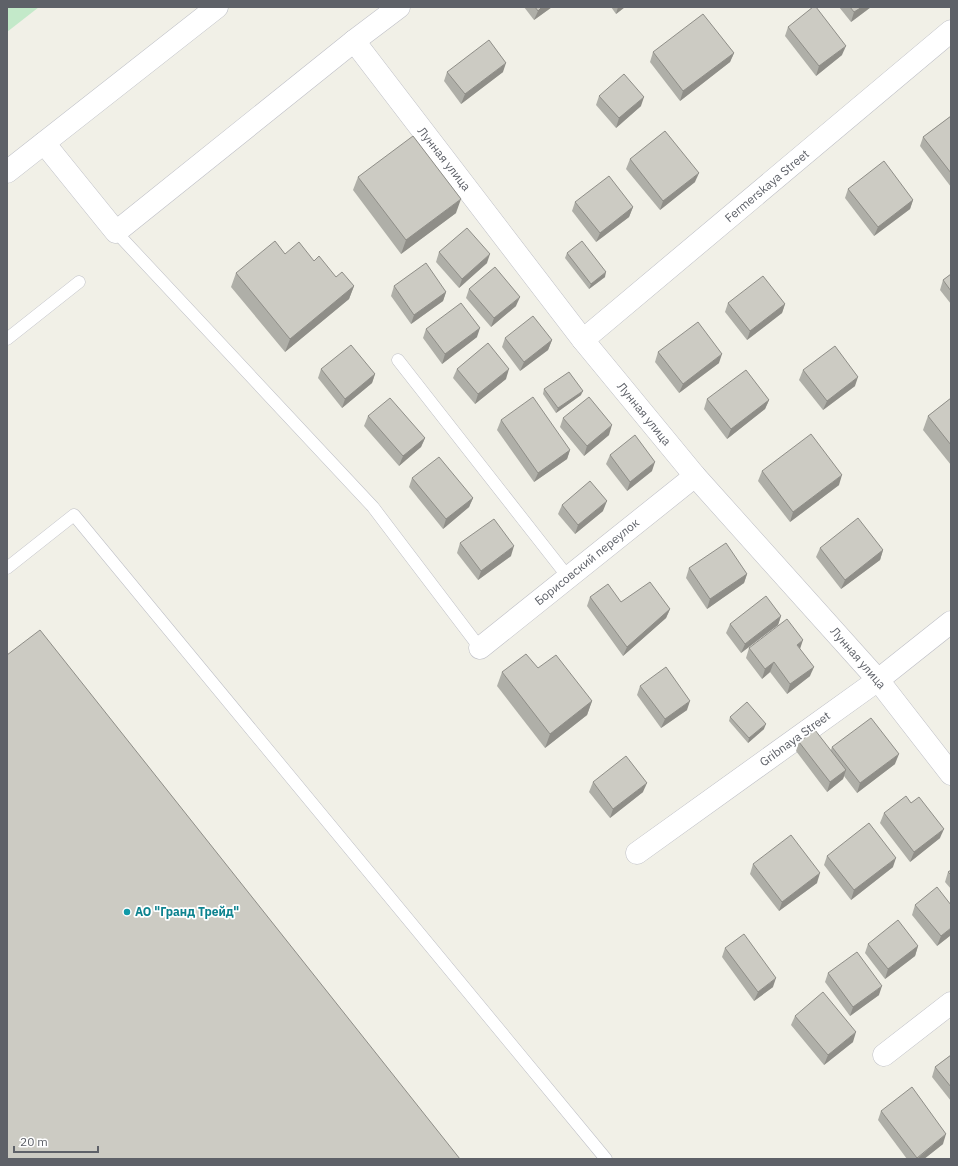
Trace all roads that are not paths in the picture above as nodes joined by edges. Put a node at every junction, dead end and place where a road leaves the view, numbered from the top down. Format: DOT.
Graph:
graph roads {
  1 [pos="217,7"];
  2 [pos="400,7"];
  3 [pos="951,31"];
  4 [pos="354,42"];
  5 [pos="44,143"];
  6 [pos="7,172"];
  7 [pos="116,232"];
  8 [pos="80,282"];
  9 [pos="7,340"];
  10 [pos="583,340"];
  11 [pos="398,360"];
  12 [pos="695,476"];
  13 [pos="7,568"];
  14 [pos="568,577"];
  15 [pos="951,622"];
  16 [pos="480,648"];
  17 [pos="878,680"];
  18 [pos="951,774"];
  19 [pos="636,853"];
  20 [pos="951,1003"];
  21 [pos="884,1055"];
  22 [pos="606,1159"];
  1 -- 5 [label="street"];
  2 -- 4 [label="street"];
  3 -- 10 [label="street, Fermerskaya Street"];
  4 -- 7 [label="street"];
  4 -- 10 [label="street, Лунная улица"];
  5 -- 6 [label="street"];
  5 -- 7 [label="street"];
  7 -- 16 [label="lane"];
  8 -- 9 [label="lane"];
  10 -- 12 [label="street, Лунная улица"];
  11 -- 14 [label="lane"];
  12 -- 14 [label="street, Борисовский переулок"];
  12 -- 17 [label="street, Лунная улица"];
  13 -- 22 [label="lane"];
  14 -- 16 [label="street, Борисовский переулок"];
  15 -- 17 [label="street, Gribnaya Street"];
  17 -- 18 [label="street, Лунная улица"];
  17 -- 19 [label="street, Gribnaya Street"];
  20 -- 21 [label="street"];
}
